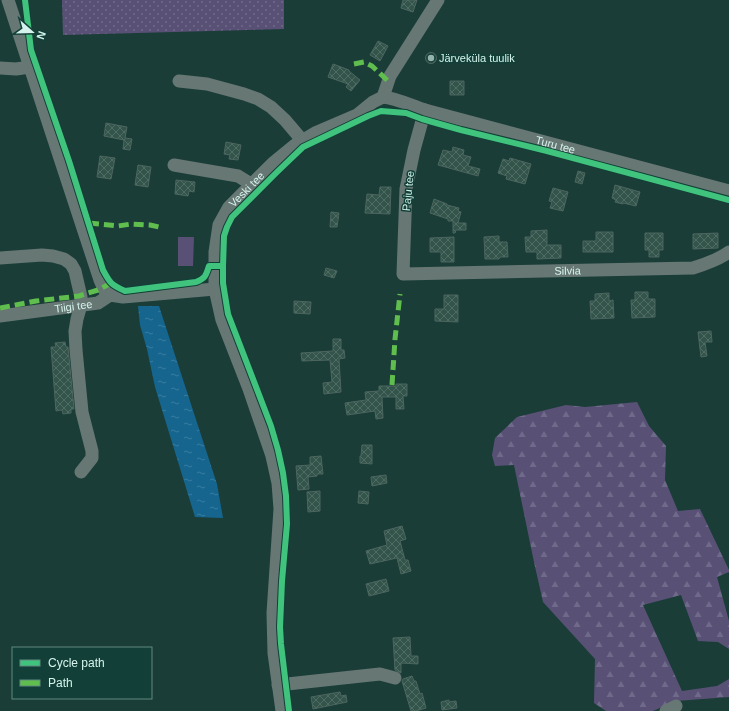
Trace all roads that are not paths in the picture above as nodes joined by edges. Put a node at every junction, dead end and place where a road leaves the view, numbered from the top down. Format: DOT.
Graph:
graph roads {
  1 [pos="8,0"];
  2 [pos="438,0"];
  3 [pos="0,68"];
  4 [pos="30,68"];
  5 [pos="179,81"];
  6 [pos="383,97"];
  7 [pos="425,110"];
  8 [pos="302,140"];
  9 [pos="174,165"];
  10 [pos="251,184"];
  11 [pos="729,191"];
  12 [pos="729,252"];
  13 [pos="0,258"];
  14 [pos="403,274"];
  15 [pos="215,289"];
  16 [pos="110,295"];
  17 [pos="81,305"];
  18 [pos="0,316"];
  19 [pos="81,472"];
  20 [pos="395,678"];
  21 [pos="278,685"];
  22 [pos="282,711"];
  1 -- 4 [label="street"];
  2 -- 6 [label="street"];
  3 -- 4 [label="street"];
  4 -- 16 [label="street"];
  5 -- 8 [label="street"];
  6 -- 7 [label="street, Turu tee"];
  6 -- 8 [label="street, Veski tee"];
  7 -- 11 [label="street, Turu tee"];
  7 -- 14 [label="street, Paju tee"];
  8 -- 10 [label="street, Veski tee"];
  9 -- 10 [label="street"];
  10 -- 15 [label="street, Veski tee"];
  12 -- 14 [label="street, Silvia"];
  13 -- 17 [label="street"];
  15 -- 16 [label="street"];
  15 -- 21 [label="street, Veski tee"];
  16 -- 17 [label="street, Tiigi tee"];
  17 -- 18 [label="street, Tiigi tee"];
  17 -- 19 [label="street"];
  20 -- 21 [label="street"];
  21 -- 22 [label="street, Veski tee"];
}
